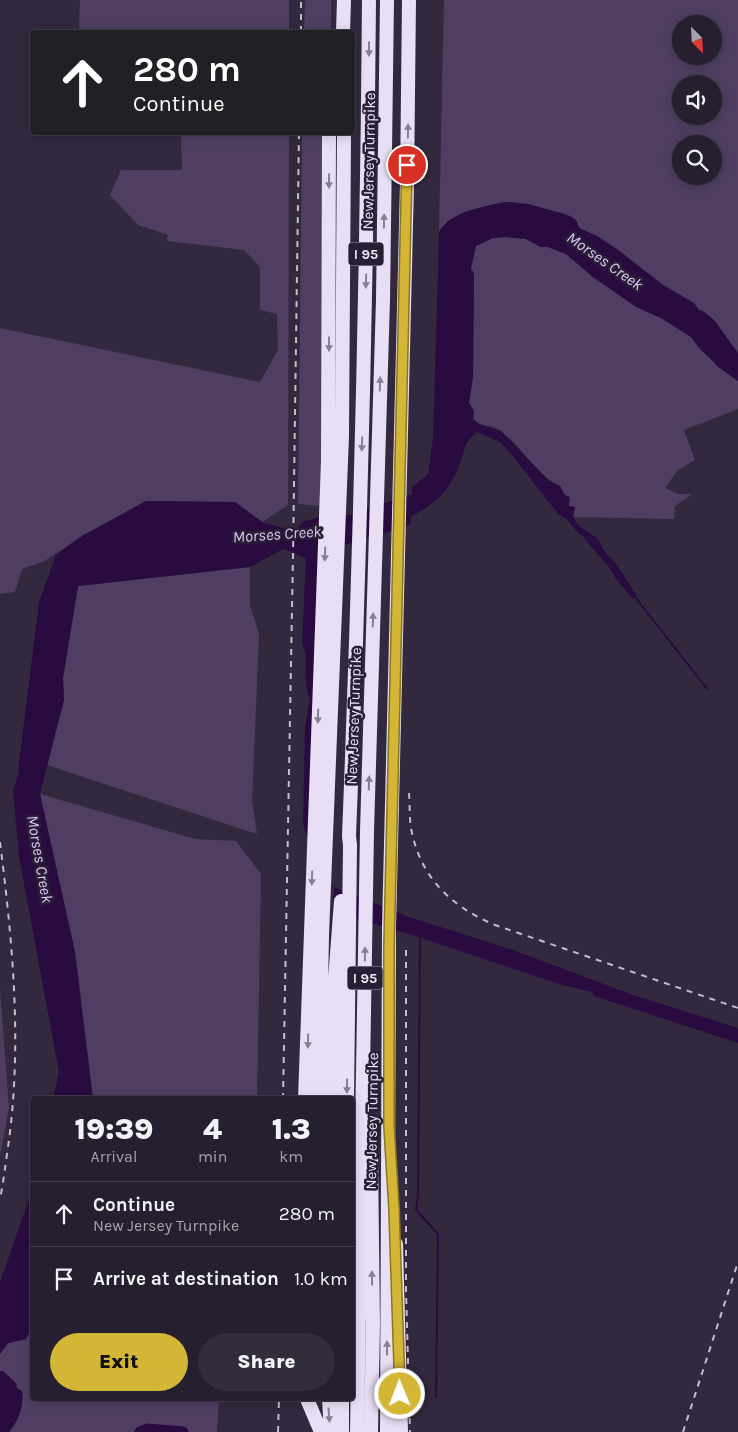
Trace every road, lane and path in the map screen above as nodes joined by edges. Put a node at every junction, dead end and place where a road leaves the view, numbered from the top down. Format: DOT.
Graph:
graph roads {
  1 [pos="344,0"];
  2 [pos="369,0"];
  3 [pos="387,0"];
  4 [pos="409,0"];
  5 [pos="343,30"];
  6 [pos="329,135"];
  7 [pos="344,135"];
  8 [pos="350,840"];
  9 [pos="305,1096"];
  10 [pos="319,1096"];
  11 [pos="333,1096"];
  12 [pos="347,1096"];
  13 [pos="366,1126"];
  14 [pos="389,1126"];
  15 [pos="309,1401"];
  16 [pos="314,1401"];
  17 [pos="329,1401"];
  18 [pos="342,1401"];
  19 [pos="313,1432"];
  20 [pos="321,1432"];
  21 [pos="331,1432"];
  22 [pos="342,1432"];
  23 [pos="358,1432"];
  24 [pos="371,1432"];
  25 [pos="386,1432"];
  26 [pos="401,1432"];
  1 -- 5 [label="highway"];
  2 -- 8 [label="highway, New Jersey Turnpike / I 95, one-way"];
  13 -- 3 [label="highway, New Jersey Turnpike / I 95, one-way"];
  14 -- 4 [label="highway, New Jersey Turnpike / I 95, one-way"];
  6 -- 9 [label="highway, one-way"];
  7 -- 10 [label="highway, New Jersey Turnpike / I 95"];
  8 -- 11 [label="highway"];
  8 -- 12 [label="highway, New Jersey Turnpike / I 95, one-way"];
  13 -- 23 [label="highway, New Jersey Turnpike / I 95"];
  24 -- 13 [label="highway, one-way"];
  25 -- 14 [label="highway, New Jersey Turnpike / I 95, one-way"];
  14 -- 26 [label="highway"];
  15 -- 20 [label="highway"];
  16 -- 19 [label="highway"];
  17 -- 21 [label="highway, one-way"];
  18 -- 22 [label="highway"];
}
